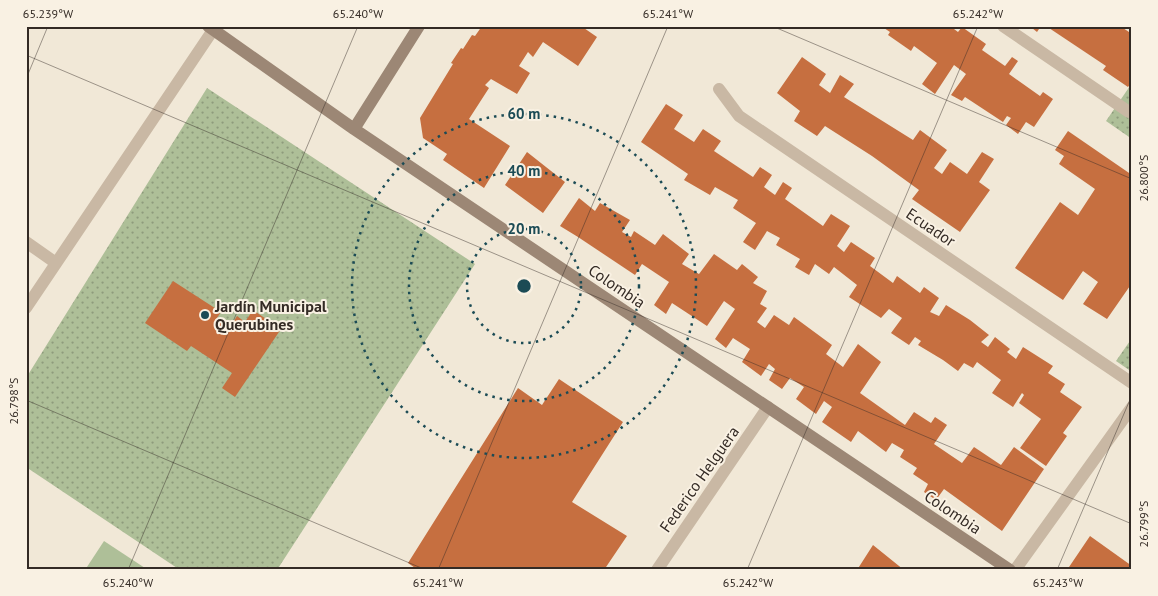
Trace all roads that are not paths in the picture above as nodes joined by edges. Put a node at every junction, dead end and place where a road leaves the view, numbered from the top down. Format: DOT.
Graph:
graph roads {
  1 [pos="419,26"];
  2 [pos="1003,26"];
  3 [pos="211,28"];
  4 [pos="719,89"];
  5 [pos="1132,111"];
  6 [pos="354,130"];
  7 [pos="26,242"];
  8 [pos="56,263"];
  9 [pos="26,308"];
  10 [pos="1132,383"];
  11 [pos="1132,407"];
  12 [pos="768,408"];
  13 [pos="657,570"];
  14 [pos="1010,570"];
  15 [pos="1015,570"];
  1 -- 6 [label="street"];
  2 -- 5 [label="street"];
  3 -- 6 [label="street, Colombia"];
  3 -- 8 [label="street"];
  4 -- 10 [label="street, Ecuador"];
  6 -- 12 [label="street, Colombia"];
  7 -- 8 [label="street"];
  8 -- 9 [label="street"];
  11 -- 15 [label="street"];
  12 -- 13 [label="street, Federico Helguera"];
  12 -- 14 [label="street, Colombia"];
}
